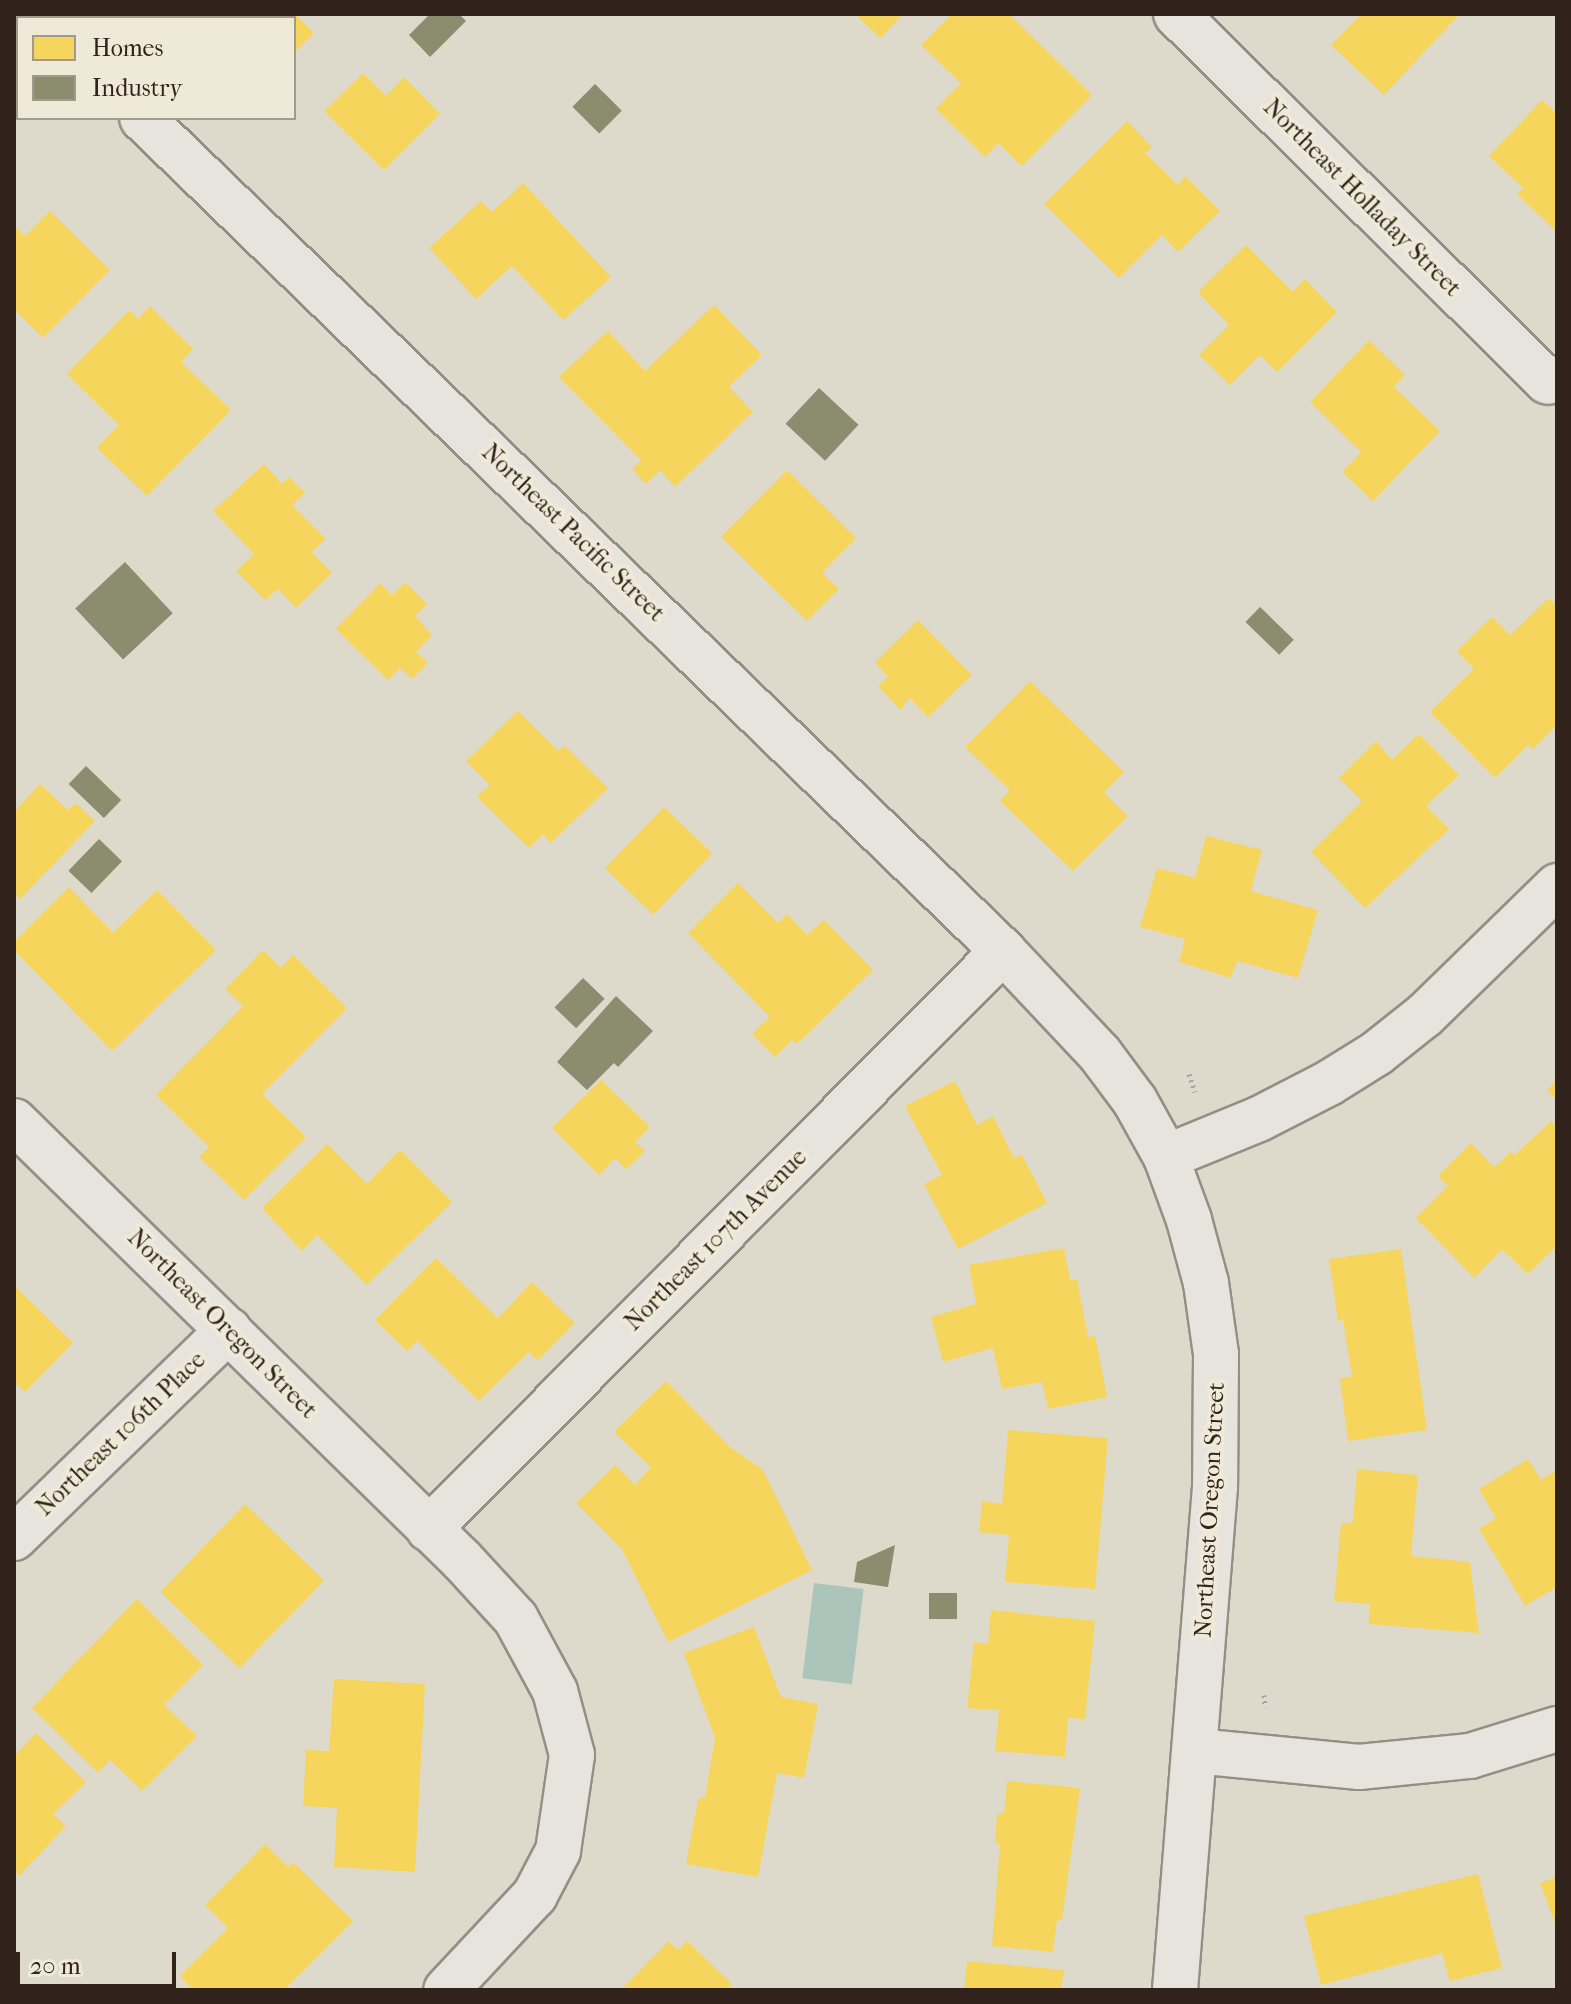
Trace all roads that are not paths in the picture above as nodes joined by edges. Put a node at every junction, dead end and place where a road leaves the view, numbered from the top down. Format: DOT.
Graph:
graph roads {
  1 [pos="1176,14"];
  2 [pos="144,120"];
  3 [pos="1548,382"];
  4 [pos="1557,886"];
  5 [pos="1003,951"];
  6 [pos="14,1121"];
  7 [pos="1166,1157"];
  8 [pos="229,1330"];
  9 [pos="429,1529"];
  10 [pos="14,1538"];
  11 [pos="1557,1729"];
  12 [pos="1196,1751"];
  13 [pos="446,1990"];
  14 [pos="1175,1990"];
  1 -- 3 [label="street, Northeast Holladay Street"];
  2 -- 5 [label="street, Northeast Pacific Street"];
  4 -- 7 [label="street"];
  5 -- 7 [label="street, Northeast Oregon Street"];
  5 -- 9 [label="street, Northeast 107th Avenue"];
  6 -- 8 [label="street, Northeast Oregon Street"];
  7 -- 12 [label="street, Northeast Oregon Street"];
  8 -- 9 [label="street, Northeast Oregon Street"];
  8 -- 10 [label="street, Northeast 106th Place"];
  9 -- 13 [label="street, Northeast Oregon Street"];
  11 -- 12 [label="street"];
  12 -- 14 [label="street, Northeast Oregon Street"];
}
